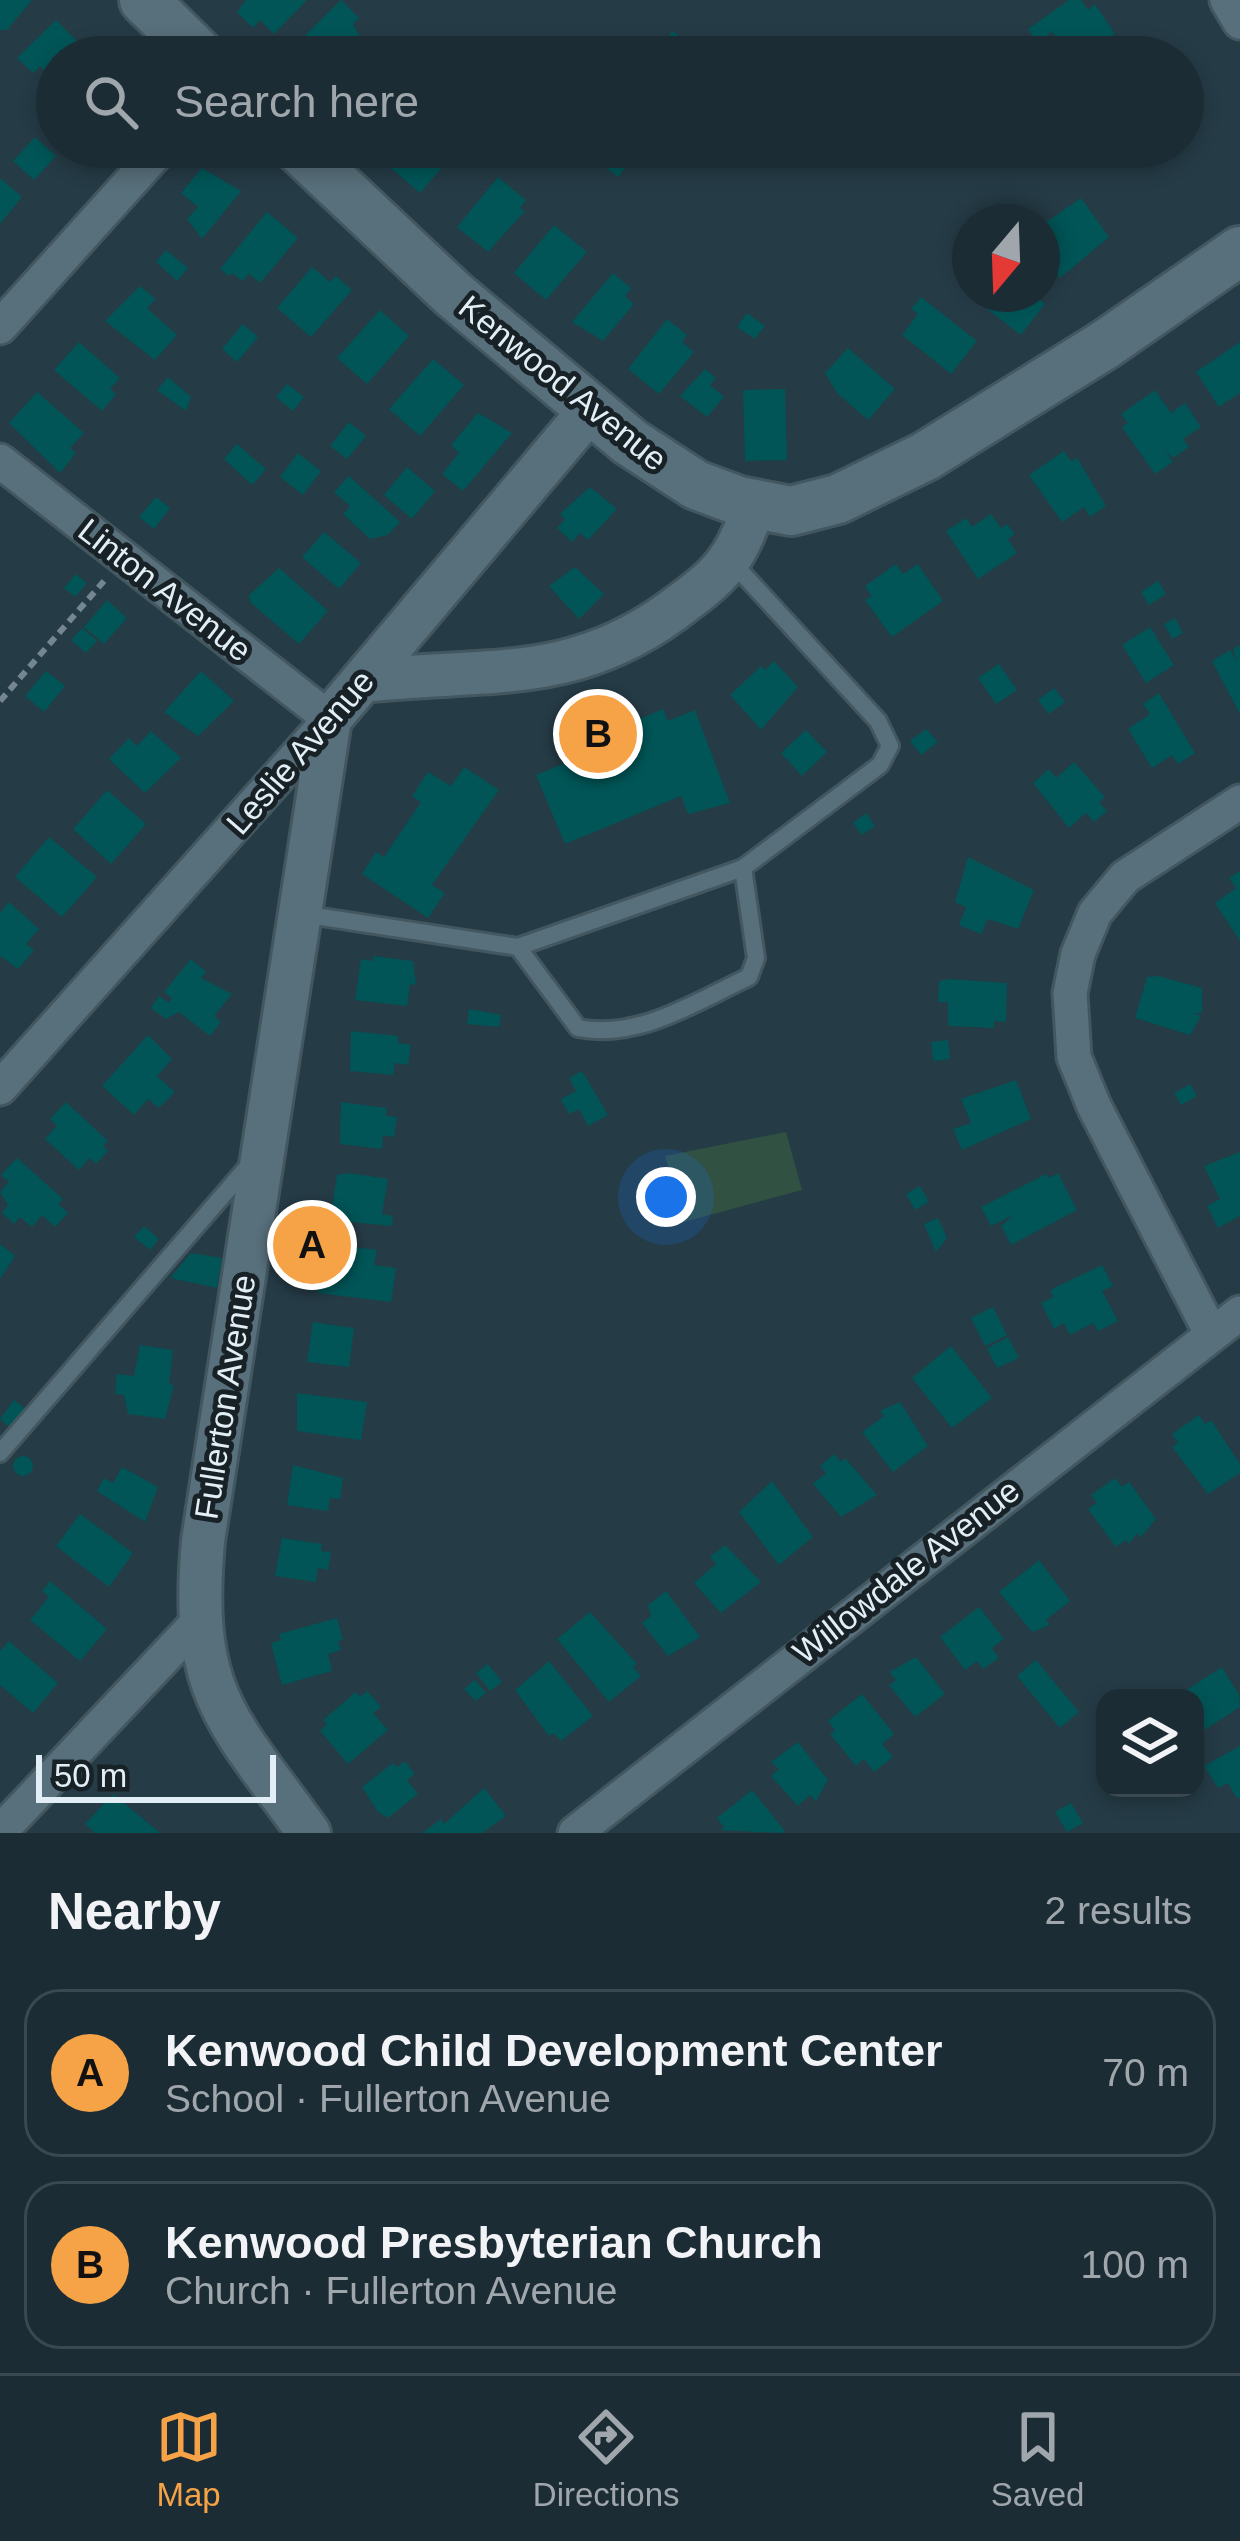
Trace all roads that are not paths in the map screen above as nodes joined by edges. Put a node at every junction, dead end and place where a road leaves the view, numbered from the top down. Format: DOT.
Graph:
graph roads {
  1 [pos="144,0"];
  2 [pos="1227,0"];
  3 [pos="1240,22"];
  4 [pos="181,36"];
  5 [pos="143,168"];
  6 [pos="319,168"];
  7 [pos="1240,251"];
  8 [pos="0,327"];
  9 [pos="591,409"];
  10 [pos="0,461"];
  11 [pos="754,505"];
  12 [pos="732,562"];
  13 [pos="362,681"];
  14 [pos="330,719"];
  15 [pos="1240,802"];
  16 [pos="743,868"];
  17 [pos="299,914"];
  18 [pos="518,946"];
  19 [pos="0,1088"];
  20 [pos="263,1149"];
  21 [pos="1240,1313"];
  22 [pos="1211,1333"];
  23 [pos="0,1453"];
  24 [pos="197,1624"];
  25 [pos="0,1832"];
  26 [pos="309,1833"];
  27 [pos="575,1833"];
  1 -- 4 [label="main road"];
  2 -- 3 [label="street"];
  5 -- 8 [label="street"];
  6 -- 9 [label="main road, Kenwood Avenue"];
  7 -- 11 [label="main road, Kenwood Avenue"];
  9 -- 11 [label="main road, Kenwood Avenue"];
  9 -- 13 [label="street, Leslie Avenue"];
  10 -- 14 [label="street, Linton Avenue"];
  11 -- 12 [label="street"];
  12 -- 13 [label="street"];
  12 -- 16 [label="lane"];
  13 -- 14 [label="street, Leslie Avenue"];
  14 -- 17 [label="street, Fullerton Avenue"];
  14 -- 19 [label="street, Leslie Avenue"];
  15 -- 22 [label="street"];
  16 -- 18 [label="lane"];
  16 -- 18 [label="lane"];
  17 -- 18 [label="lane"];
  17 -- 20 [label="street, Fullerton Avenue"];
  20 -- 23 [label="lane"];
  20 -- 24 [label="street, Fullerton Avenue"];
  21 -- 22 [label="street, Willowdale Avenue"];
  22 -- 27 [label="street, Willowdale Avenue"];
  24 -- 25 [label="street"];
  24 -- 26 [label="street, Fullerton Avenue"];
}
